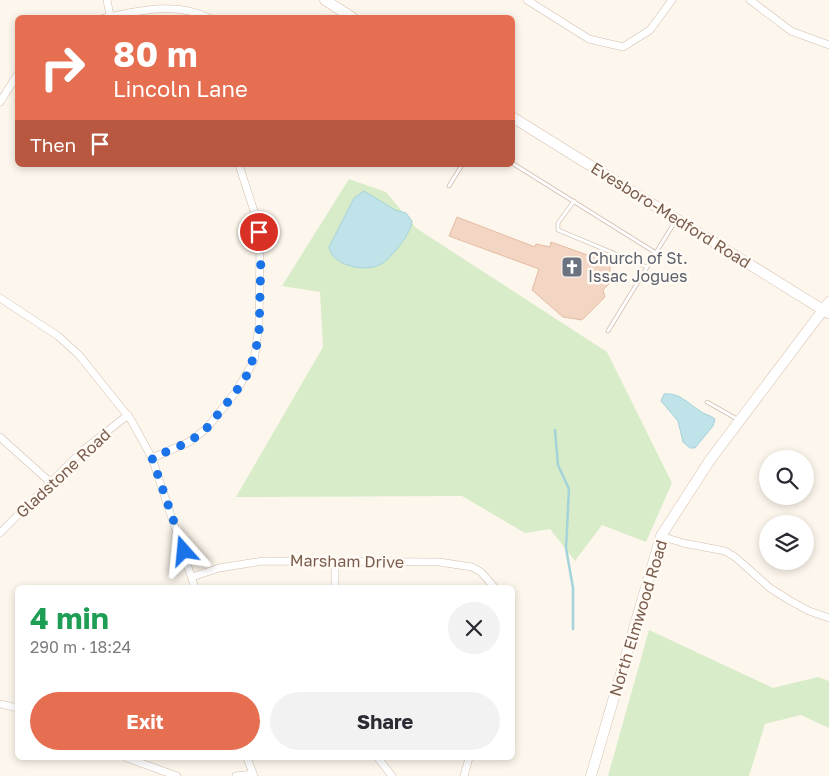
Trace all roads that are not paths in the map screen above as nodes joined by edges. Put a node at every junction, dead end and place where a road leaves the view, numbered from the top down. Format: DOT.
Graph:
graph roads {
  1 [pos="107,0"];
  2 [pos="326,0"];
  3 [pos="527,0"];
  4 [pos="672,0"];
  5 [pos="750,0"];
  6 [pos="107,15"];
  7 [pos="117,15"];
  8 [pos="202,15"];
  9 [pos="348,15"];
  10 [pos="829,45"];
  11 [pos="15,79"];
  12 [pos="0,102"];
  13 [pos="515,119"];
  14 [pos="515,165"];
  15 [pos="240,167"];
  16 [pos="461,167"];
  17 [pos="449,186"];
  18 [pos="574,201"];
  19 [pos="677,219"];
  20 [pos="656,253"];
  21 [pos="648,267"];
  22 [pos="0,298"];
  23 [pos="827,308"];
  24 [pos="608,330"];
  25 [pos="707,402"];
  26 [pos="128,415"];
  27 [pos="740,420"];
  28 [pos="0,437"];
  29 [pos="152,458"];
  30 [pos="50,482"];
  31 [pos="0,533"];
  32 [pos="661,536"];
  33 [pos="335,563"];
  34 [pos="192,577"];
  35 [pos="194,585"];
  36 [pos="334,585"];
  37 [pos="492,585"];
  38 [pos="829,618"];
  39 [pos="0,704"];
  40 [pos="15,707"];
  41 [pos="133,760"];
  42 [pos="248,760"];
  43 [pos="380,760"];
  44 [pos="468,760"];
  45 [pos="254,775"];
  46 [pos="177,776"];
  47 [pos="236,776"];
  48 [pos="392,776"];
  49 [pos="464,776"];
  50 [pos="591,776"];
  1 -- 6 [label="street"];
  2 -- 9 [label="main road"];
  3 -- 4 [label="street"];
  5 -- 10 [label="street"];
  7 -- 8 [label="street"];
  11 -- 12 [label="street"];
  13 -- 19 [label="main road, Evesboro-Medford Road"];
  14 -- 18 [label="lane"];
  15 -- 29 [label="street"];
  16 -- 17 [label="lane"];
  18 -- 20 [label="lane"];
  18 -- 21 [label="lane"];
  19 -- 20 [label="lane"];
  19 -- 23 [label="main road, Evesboro-Medford Road"];
  20 -- 21 [label="lane"];
  21 -- 24 [label="lane"];
  22 -- 26 [label="street"];
  23 -- 27 [label="main road, North Elmwood Road"];
  25 -- 27 [label="lane"];
  26 -- 29 [label="street"];
  26 -- 30 [label="street, Gladstone Road"];
  27 -- 32 [label="main road, North Elmwood Road"];
  28 -- 30 [label="street"];
  29 -- 34 [label="street"];
  30 -- 31 [label="street, Gladstone Road"];
  32 -- 38 [label="street"];
  32 -- 50 [label="main road, North Elmwood Road"];
  33 -- 34 [label="street, Marsham Drive"];
  33 -- 36 [label="street"];
  33 -- 37 [label="street, Marsham Drive"];
  34 -- 35 [label="street"];
  39 -- 40 [label="street"];
  41 -- 46 [label="street"];
  42 -- 45 [label="street"];
  43 -- 48 [label="street"];
  44 -- 49 [label="street"];
  45 -- 47 [label="street"];
}
